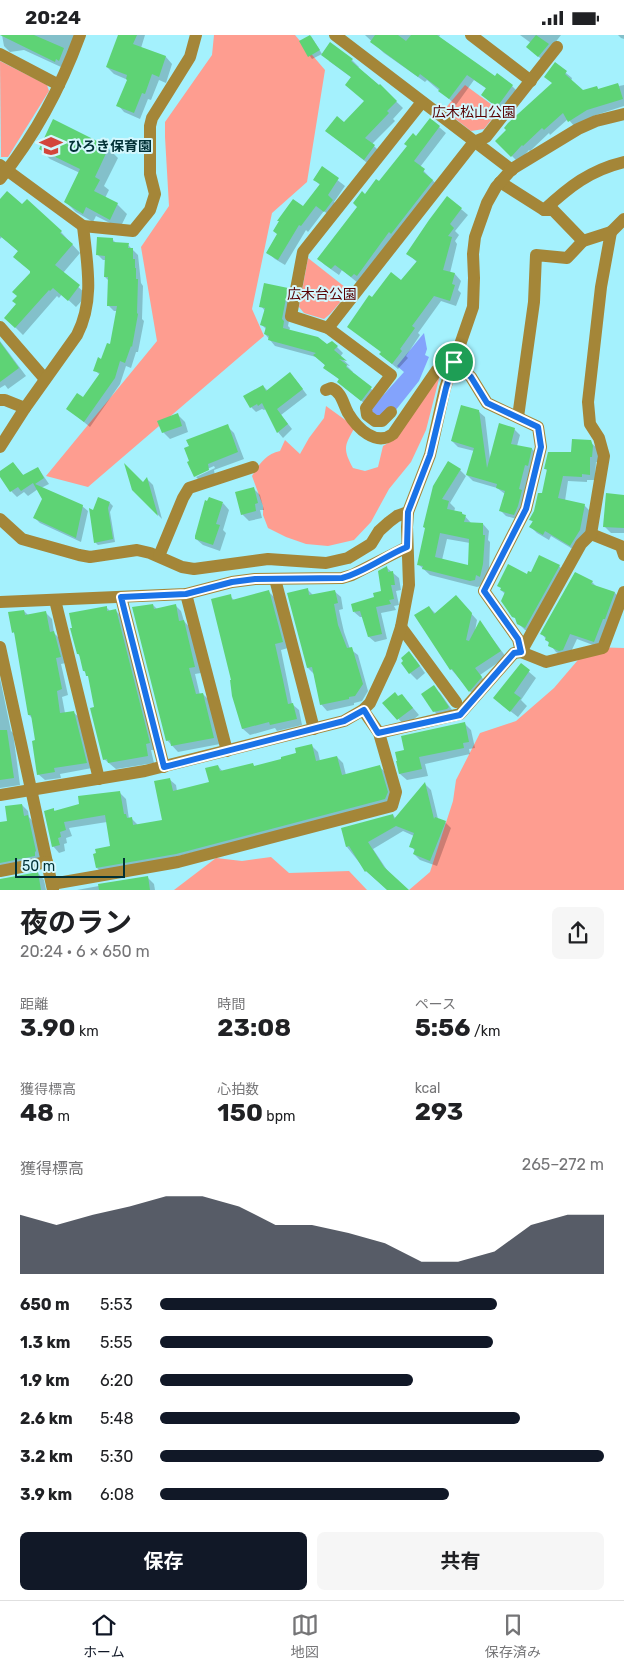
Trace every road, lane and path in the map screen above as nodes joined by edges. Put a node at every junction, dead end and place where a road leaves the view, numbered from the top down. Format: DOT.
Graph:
graph roads {
  1 [pos="80,35"];
  2 [pos="196,35"];
  3 [pos="335,35"];
  4 [pos="471,35"];
  5 [pos="557,47"];
  6 [pos="0,55"];
  7 [pos="531,81"];
  8 [pos="59,85"];
  9 [pos="422,102"];
  10 [pos="624,114"];
  11 [pos="474,141"];
  12 [pos="624,162"];
  13 [pos="512,170"];
  14 [pos="2,171"];
  15 [pos="500,182"];
  16 [pos="544,210"];
  17 [pos="624,219"];
  18 [pos="83,226"];
  19 [pos="612,232"];
  20 [pos="583,241"];
  21 [pos="0,327"];
  22 [pos="328,328"];
  23 [pos="453,366"];
  24 [pos="45,379"];
  25 [pos="326,390"];
  26 [pos="0,400"];
  27 [pos="25,408"];
  28 [pos="391,412"];
  29 [pos="518,417"];
  30 [pos="0,447"];
  31 [pos="253,467"];
  32 [pos="408,512"];
  33 [pos="0,519"];
  34 [pos="591,534"];
  35 [pos="407,547"];
  36 [pos="624,555"];
  37 [pos="159,556"];
  38 [pos="276,579"];
  39 [pos="624,592"];
  40 [pos="186,594"];
  41 [pos="121,597"];
  42 [pos="54,600"];
  43 [pos="0,602"];
  44 [pos="401,627"];
  45 [pos="0,647"];
  46 [pos="521,652"];
  47 [pos="456,702"];
  48 [pos="364,710"];
  49 [pos="314,729"];
  50 [pos="378,733"];
  51 [pos="227,751"];
  52 [pos="164,767"];
  53 [pos="99,779"];
  54 [pos="31,789"];
  55 [pos="0,795"];
  56 [pos="47,862"];
  57 [pos="0,871"];
  58 [pos="52,887"];
  1 -- 8 [label="street"];
  2 -- 18 [label="street"];
  3 -- 9 [label="street"];
  4 -- 7 [label="street"];
  5 -- 7 [label="street"];
  6 -- 8 [label="street"];
  7 -- 11 [label="street"];
  8 -- 14 [label="street"];
  9 -- 11 [label="street"];
  9 -- 22 [label="street"];
  10 -- 13 [label="street"];
  11 -- 13 [label="street"];
  11 -- 22 [label="street"];
  12 -- 16 [label="street"];
  13 -- 15 [label="street"];
  14 -- 18 [label="street"];
  15 -- 16 [label="street"];
  15 -- 23 [label="street"];
  16 -- 20 [label="street"];
  17 -- 19 [label="street"];
  18 -- 24 [label="street"];
  19 -- 20 [label="street"];
  19 -- 34 [label="street"];
  20 -- 29 [label="street"];
  21 -- 24 [label="street"];
  22 -- 28 [label="street"];
  23 -- 25 [label="street"];
  23 -- 29 [label="street"];
  23 -- 32 [label="street"];
  24 -- 27 [label="street"];
  26 -- 27 [label="street"];
  27 -- 30 [label="street"];
  29 -- 46 [label="street"];
  31 -- 37 [label="street"];
  32 -- 35 [label="street"];
  32 -- 37 [label="street"];
  33 -- 37 [label="street"];
  34 -- 36 [label="street"];
  34 -- 46 [label="street"];
  35 -- 38 [label="street"];
  35 -- 44 [label="street"];
  38 -- 40 [label="street"];
  38 -- 49 [label="street"];
  39 -- 46 [label="street"];
  40 -- 41 [label="street"];
  40 -- 51 [label="street"];
  41 -- 42 [label="street"];
  41 -- 52 [label="street"];
  42 -- 43 [label="street"];
  42 -- 53 [label="street"];
  44 -- 47 [label="street"];
  44 -- 48 [label="street"];
  45 -- 54 [label="street"];
  46 -- 50 [label="street"];
  48 -- 49 [label="street"];
  48 -- 50 [label="street"];
  49 -- 51 [label="street"];
  50 -- 58 [label="street"];
  51 -- 52 [label="street"];
  52 -- 53 [label="street"];
  53 -- 54 [label="street"];
  54 -- 55 [label="street"];
  54 -- 56 [label="street"];
  56 -- 57 [label="street"];
  56 -- 58 [label="street"];
}
